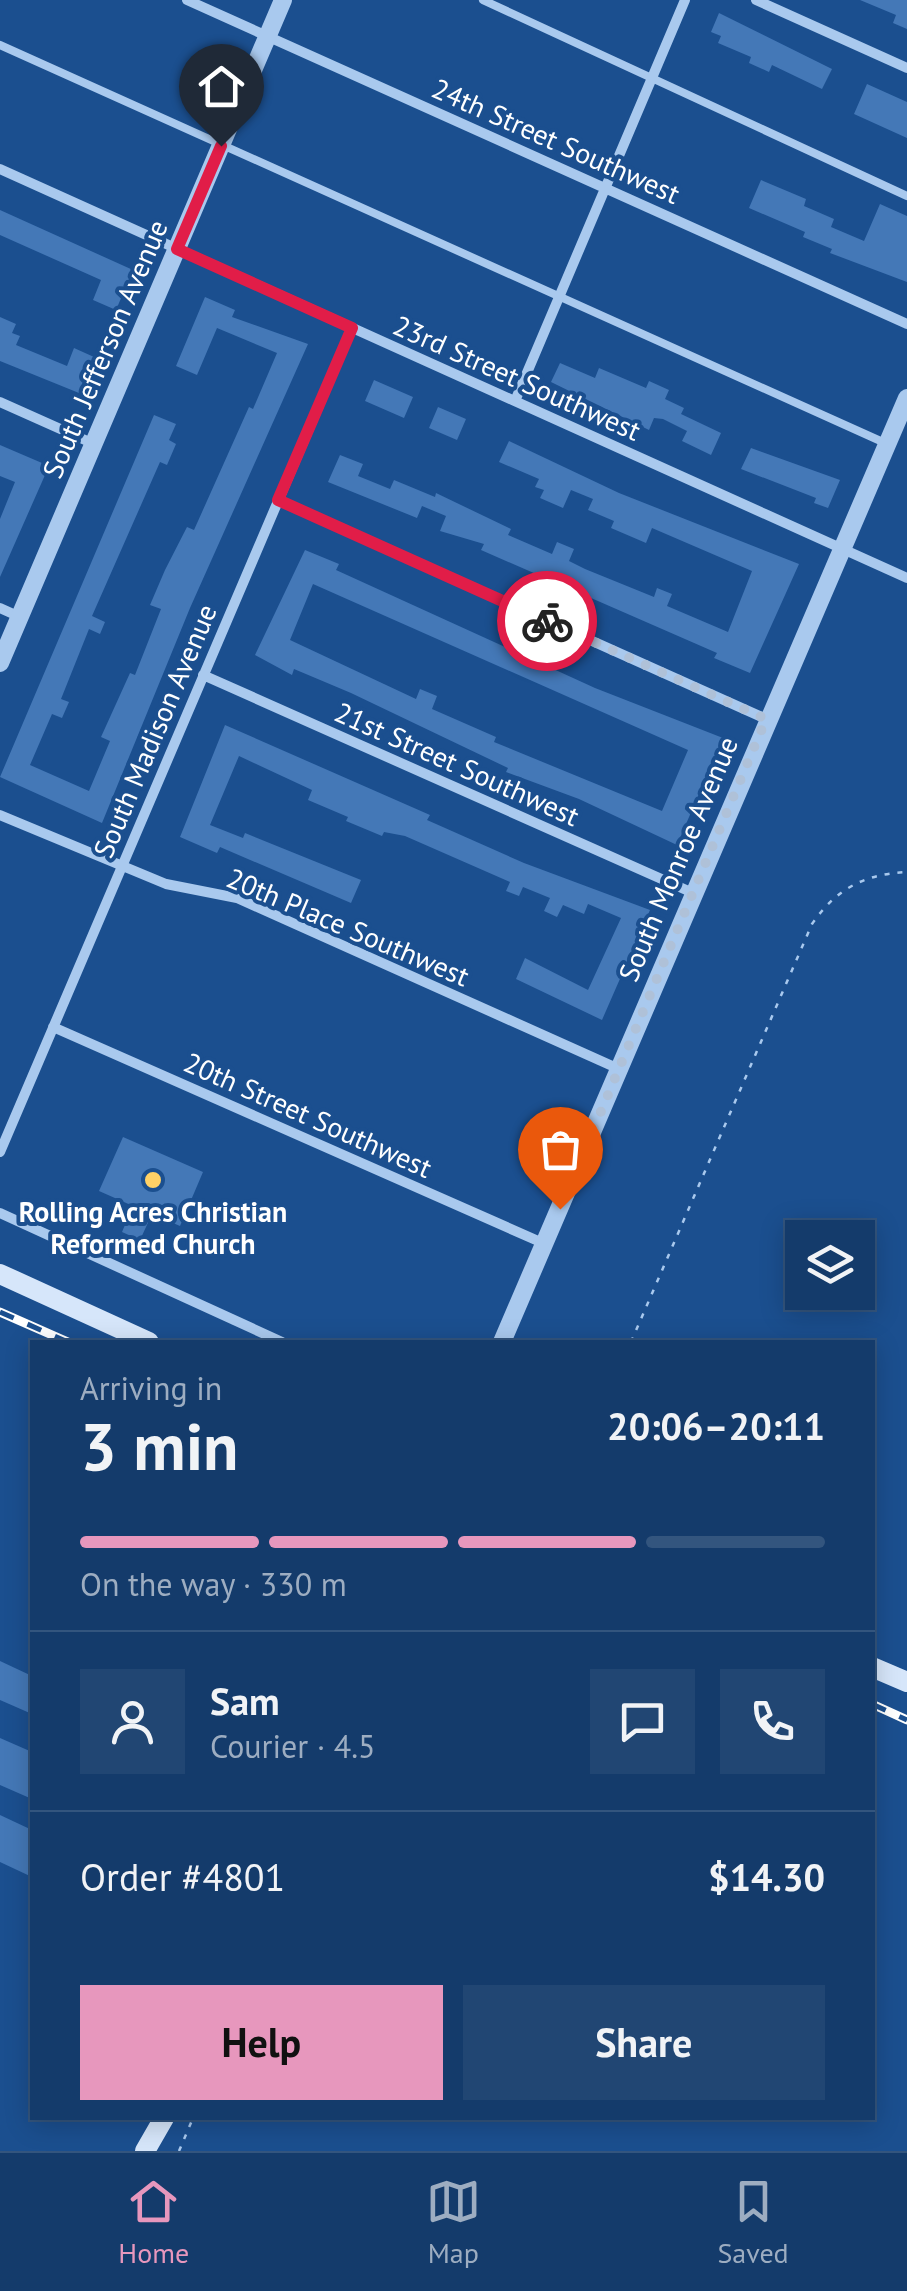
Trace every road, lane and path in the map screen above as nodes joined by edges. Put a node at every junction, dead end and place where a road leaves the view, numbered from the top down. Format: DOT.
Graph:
graph roads {
  1 [pos="188,0"];
  2 [pos="283,0"];
  3 [pos="483,0"];
  4 [pos="685,0"];
  5 [pos="756,0"];
  6 [pos="268,36"];
  7 [pos="0,45"];
  8 [pos="907,68"];
  9 [pos="653,76"];
  10 [pos="221,146"];
  11 [pos="0,169"];
  12 [pos="605,188"];
  13 [pos="907,196"];
  14 [pos="177,249"];
  15 [pos="558,299"];
  16 [pos="907,324"];
  17 [pos="352,328"];
  18 [pos="907,398"];
  19 [pos="515,401"];
  20 [pos="0,402"];
  21 [pos="94,444"];
  22 [pos="887,444"];
  23 [pos="278,500"];
  24 [pos="843,549"];
  25 [pos="907,578"];
  26 [pos="0,608"];
  27 [pos="20,617"];
  28 [pos="0,664"];
  29 [pos="203,675"];
  30 [pos="766,719"];
  31 [pos="0,814"];
  32 [pos="121,867"];
  33 [pos="907,872"];
  34 [pos="693,893"];
  35 [pos="53,1027"];
  36 [pos="619,1069"];
  37 [pos="0,1152"];
  38 [pos="0,1213"];
  39 [pos="545,1244"];
  40 [pos="0,1274"];
  41 [pos="145,1340"];
  42 [pos="278,1340"];
  43 [pos="503,1340"];
  44 [pos="632,1340"];
  45 [pos="875,1667"];
  46 [pos="907,1682"];
  47 [pos="163,2120"];
  48 [pos="192,2120"];
  49 [pos="145,2151"];
  50 [pos="179,2151"];
  1 -- 6 [label="street, 24th Street Southwest"];
  2 -- 6 [label="street, South Jefferson Avenue"];
  3 -- 9 [label="lane"];
  4 -- 9 [label="street"];
  5 -- 8 [label="street"];
  6 -- 10 [label="street, South Jefferson Avenue"];
  6 -- 12 [label="street, 24th Street Southwest"];
  7 -- 10 [label="lane"];
  9 -- 12 [label="street"];
  9 -- 13 [label="lane"];
  10 -- 14 [label="street, South Jefferson Avenue"];
  10 -- 15 [label="lane"];
  11 -- 14 [label="street, 23rd Street Southwest"];
  12 -- 15 [label="street"];
  12 -- 16 [label="street, 24th Street Southwest"];
  14 -- 17 [label="street, 23rd Street Southwest"];
  14 -- 21 [label="street, South Jefferson Avenue"];
  15 -- 19 [label="street"];
  15 -- 22 [label="lane"];
  17 -- 19 [label="street, 23rd Street Southwest"];
  17 -- 23 [label="street, South Madison Avenue"];
  18 -- 22 [label="street, South Monroe Avenue"];
  19 -- 24 [label="street, 23rd Street Southwest"];
  20 -- 21 [label="street"];
  21 -- 27 [label="street, South Jefferson Avenue"];
  22 -- 24 [label="street, South Monroe Avenue"];
  23 -- 29 [label="street, South Madison Avenue"];
  23 -- 30 [label="street"];
  24 -- 25 [label="street, 23rd Street Southwest"];
  24 -- 30 [label="street, South Monroe Avenue"];
  26 -- 27 [label="street"];
  27 -- 28 [label="street, South Jefferson Avenue"];
  29 -- 32 [label="street, South Madison Avenue"];
  29 -- 34 [label="street, 21st Street Southwest"];
  30 -- 34 [label="street, South Monroe Avenue"];
  31 -- 32 [label="street, 20th Place Southwest"];
  32 -- 35 [label="street, South Madison Avenue"];
  32 -- 36 [label="street, 20th Place Southwest"];
  33 -- 44 [label="path"];
  34 -- 36 [label="street, South Monroe Avenue"];
  35 -- 37 [label="street, South Madison Avenue"];
  35 -- 39 [label="street, 20th Street Southwest"];
  36 -- 39 [label="street, South Monroe Avenue"];
  38 -- 42 [label="street"];
  39 -- 43 [label="street, South Monroe Avenue"];
  40 -- 41 [label="main road"];
  45 -- 46 [label="main road"];
  47 -- 49 [label="main road"];
  48 -- 50 [label="path"];
}
